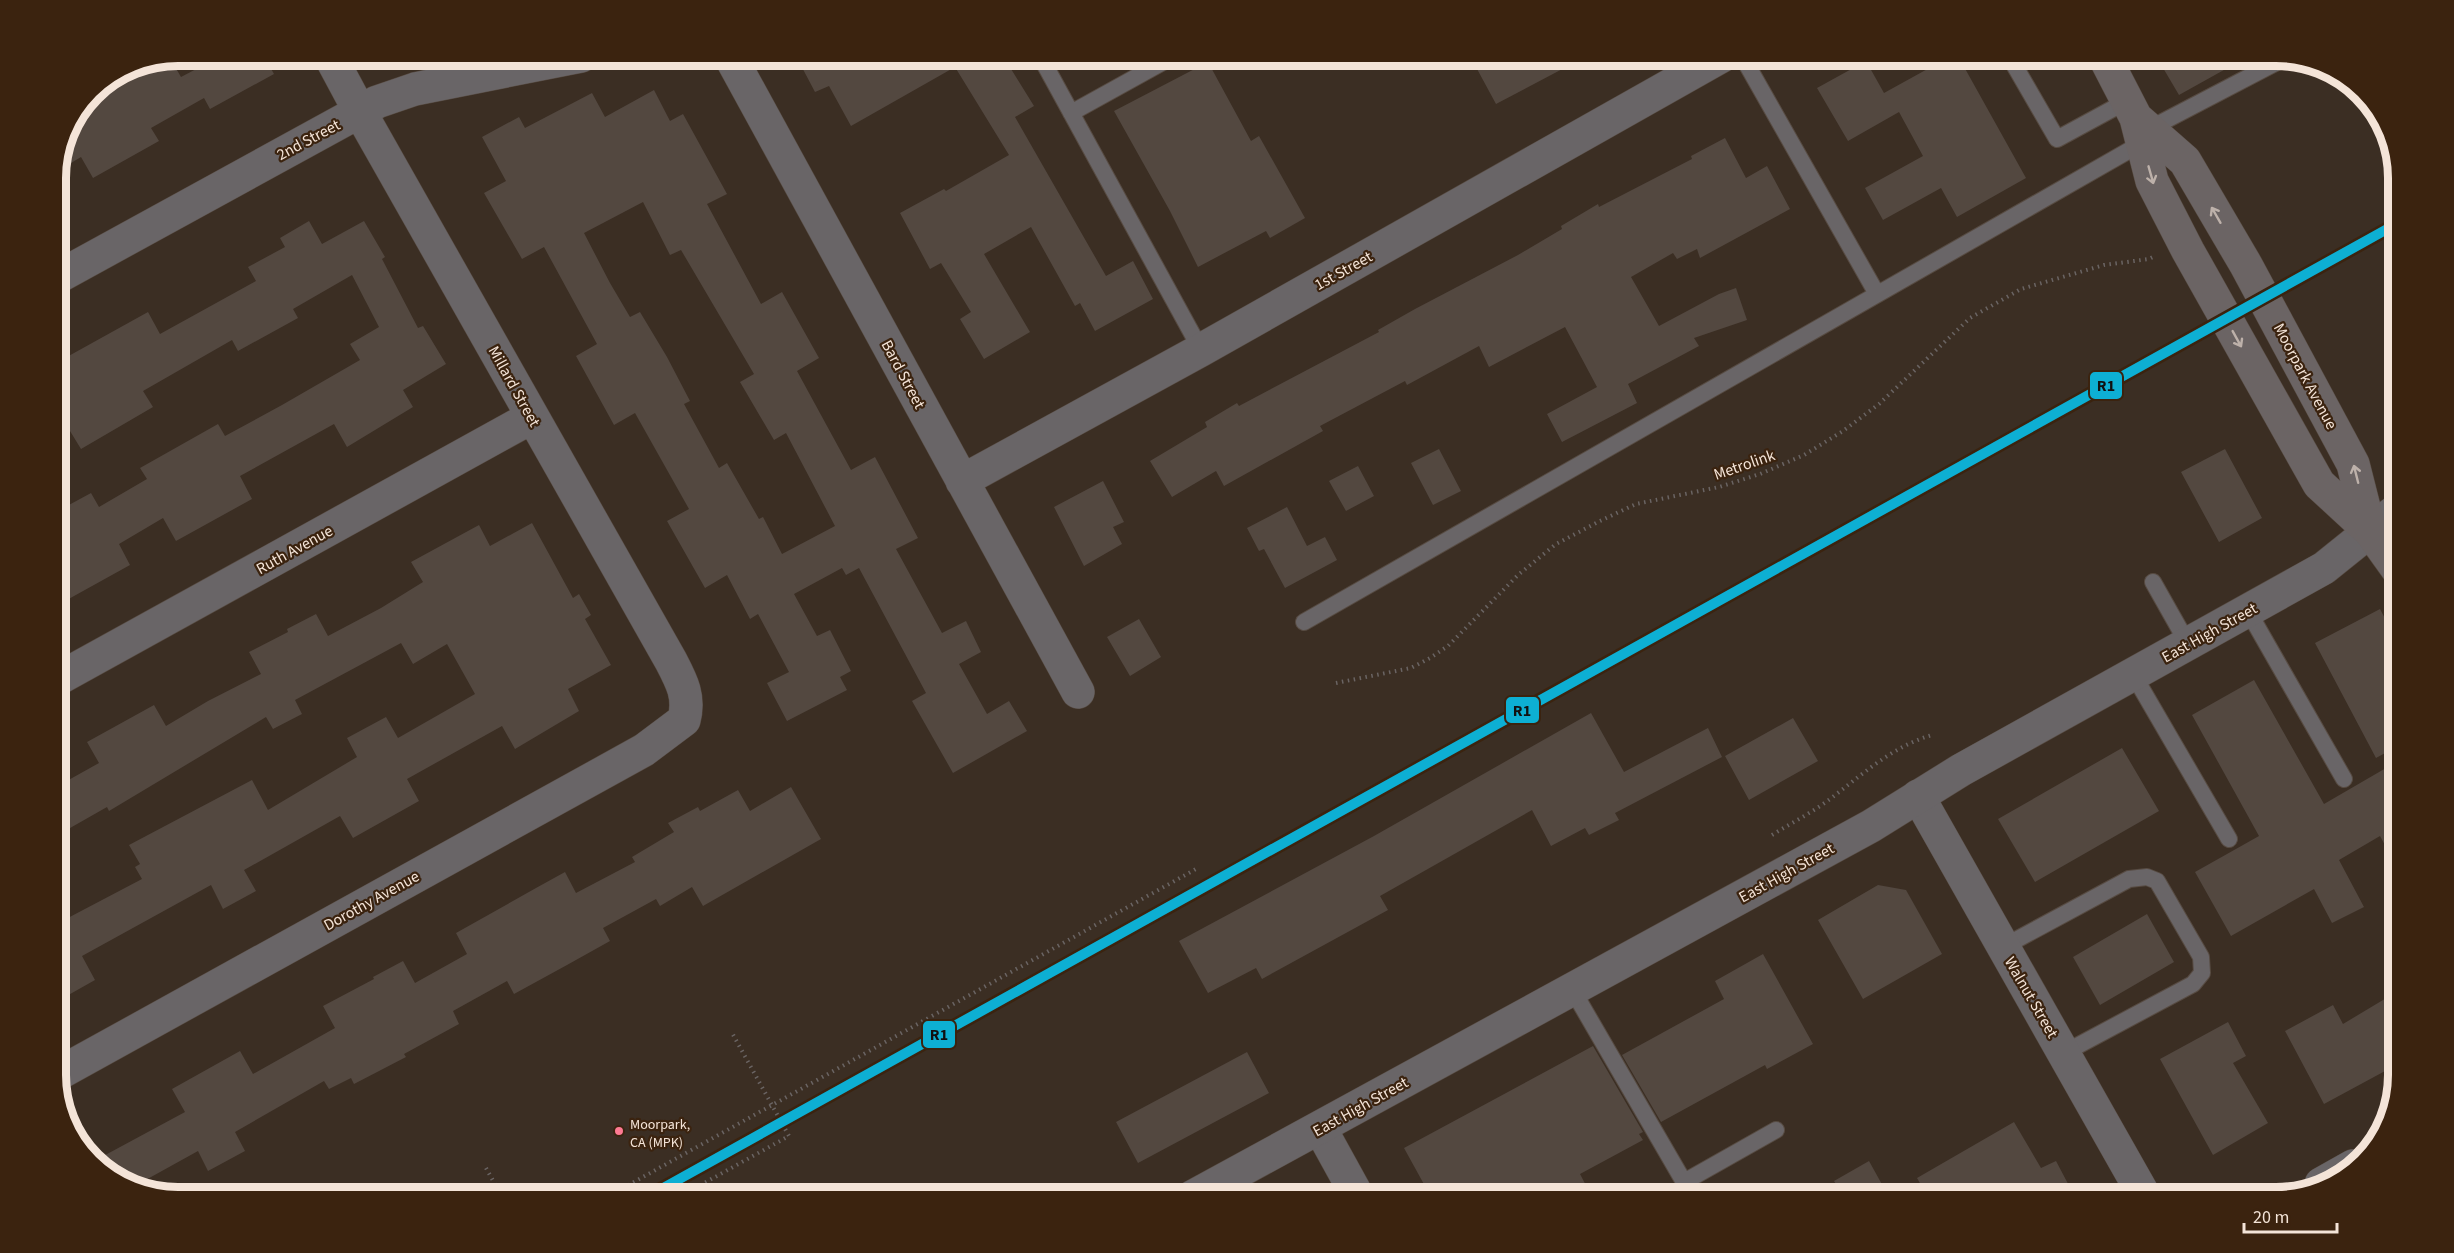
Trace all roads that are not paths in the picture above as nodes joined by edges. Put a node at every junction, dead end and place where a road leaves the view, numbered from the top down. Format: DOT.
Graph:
graph roads {
  1 [pos="335,66"];
  2 [pos="531,66"];
  3 [pos="736,66"];
  4 [pos="1045,66"];
  5 [pos="1156,66"];
  6 [pos="1704,66"];
  7 [pos="1748,66"];
  8 [pos="2015,66"];
  9 [pos="2109,66"];
  10 [pos="2267,66"];
  11 [pos="360,112"];
  12 [pos="1071,113"];
  13 [pos="2139,123"];
  14 [pos="66,273"];
  15 [pos="1877,294"];
  16 [pos="1201,350"];
  17 [pos="532,417"];
  18 [pos="962,481"];
  19 [pos="2388,517"];
  20 [pos="2370,531"];
  21 [pos="2388,556"];
  22 [pos="2152,582"];
  23 [pos="2248,611"];
  24 [pos="1304,622"];
  25 [pos="2188,644"];
  26 [pos="66,674"];
  27 [pos="2133,674"];
  28 [pos="1078,692"];
  29 [pos="684,720"];
  30 [pos="2344,779"];
  31 [pos="1918,796"];
  32 [pos="2229,839"];
  33 [pos="2003,947"];
  34 [pos="1572,989"];
  35 [pos="2064,1053"];
  36 [pos="66,1070"];
  37 [pos="1320,1128"];
  38 [pos="1776,1130"];
  39 [pos="1211,1187"];
  40 [pos="1352,1187"];
  41 [pos="2139,1187"];
  1 -- 11 [label="street, Millard Street"];
  2 -- 11 [label="street, 2nd Street"];
  3 -- 18 [label="street, Bard Street"];
  4 -- 12 [label="lane"];
  5 -- 12 [label="lane"];
  6 -- 16 [label="street, 1st Street"];
  7 -- 15 [label="lane"];
  8 -- 13 [label="lane"];
  9 -- 13 [label="main road, Moorpark Avenue"];
  10 -- 13 [label="lane"];
  11 -- 14 [label="street, 2nd Street"];
  11 -- 17 [label="street, Millard Street"];
  12 -- 16 [label="lane"];
  13 -- 15 [label="lane"];
  13 -- 20 [label="main road, Moorpark Avenue, one-way"];
  20 -- 13 [label="main road, Moorpark Avenue, one-way"];
  15 -- 24 [label="lane"];
  16 -- 18 [label="street, 1st Street"];
  17 -- 26 [label="street, Ruth Avenue"];
  17 -- 29 [label="street, Millard Street"];
  18 -- 28 [label="street, Bard Street"];
  19 -- 20 [label="street, East High Street"];
  20 -- 21 [label="main road, Moorpark Avenue"];
  20 -- 23 [label="street, East High Street"];
  22 -- 25 [label="lane"];
  23 -- 25 [label="street, East High Street"];
  23 -- 30 [label="lane"];
  25 -- 27 [label="street, East High Street"];
  27 -- 31 [label="street, East High Street"];
  27 -- 32 [label="lane"];
  29 -- 36 [label="street, Dorothy Avenue"];
  31 -- 33 [label="street, Walnut Street"];
  31 -- 34 [label="street, East High Street"];
  33 -- 35 [label="street, Walnut Street"];
  33 -- 35 [label="lane"];
  34 -- 37 [label="street, East High Street"];
  34 -- 38 [label="lane"];
  35 -- 41 [label="street, Walnut Street"];
  37 -- 39 [label="street, East High Street"];
  37 -- 40 [label="street"];
}
